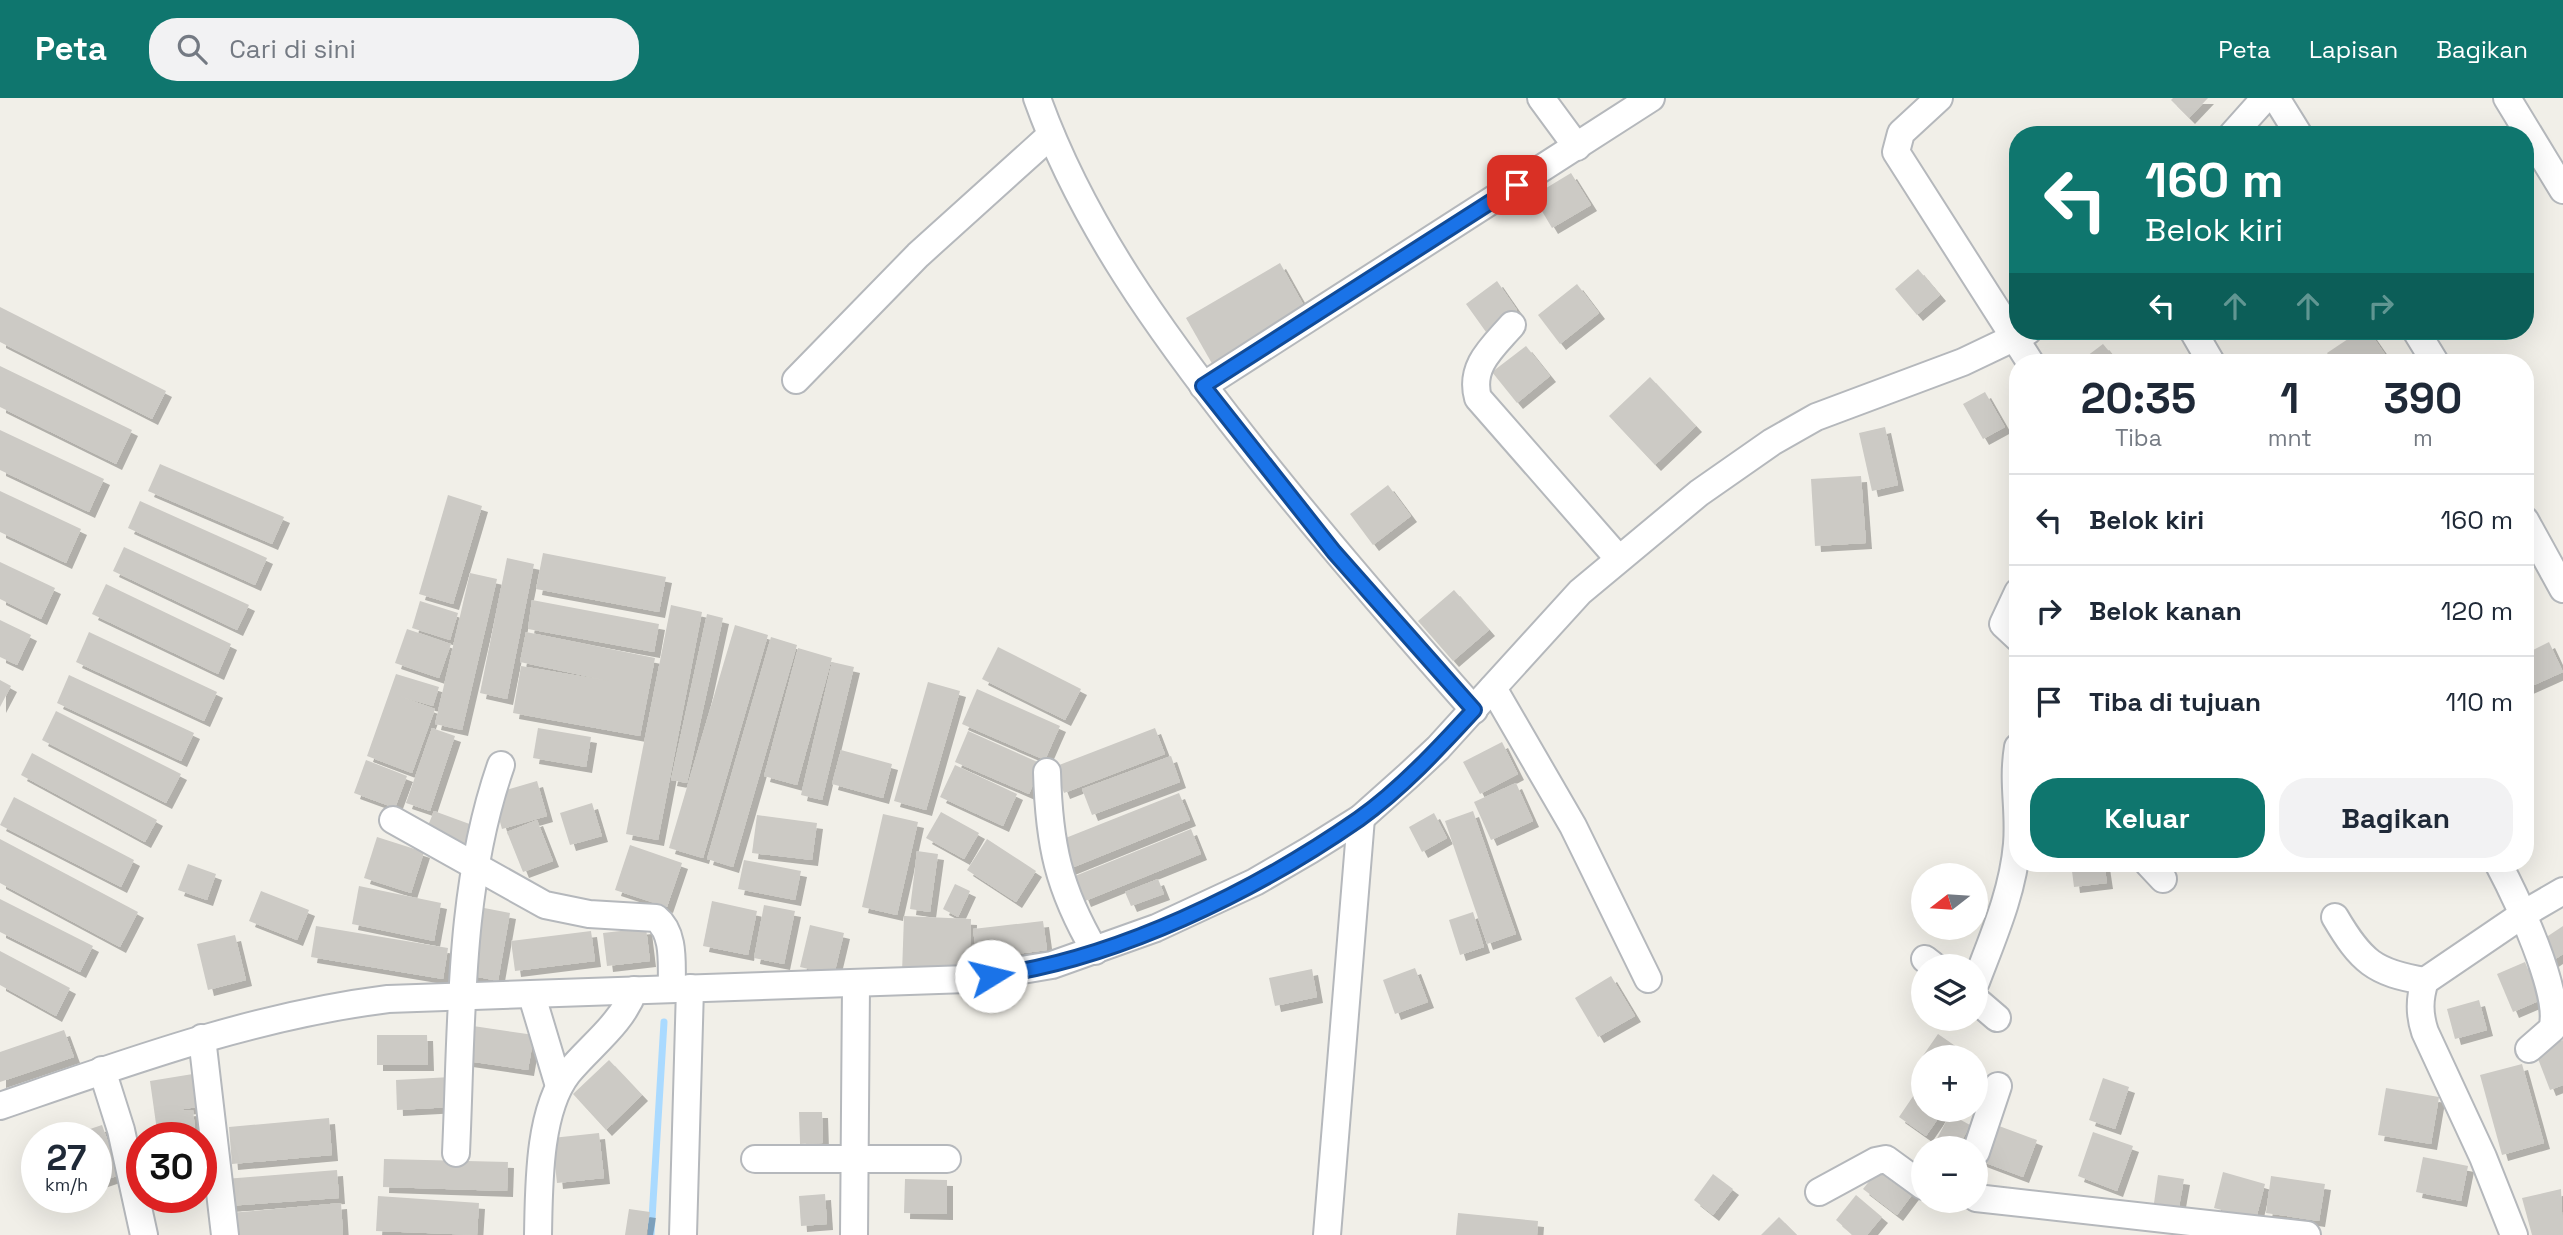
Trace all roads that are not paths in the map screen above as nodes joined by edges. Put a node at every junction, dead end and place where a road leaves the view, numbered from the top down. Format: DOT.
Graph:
graph roads {
  1 [pos="1037,98"];
  2 [pos="1541,98"];
  3 [pos="1651,98"];
  4 [pos="1939,98"];
  5 [pos="2265,98"];
  6 [pos="2276,98"];
  7 [pos="2507,98"];
  8 [pos="2240,126"];
  9 [pos="2293,126"];
  10 [pos="2524,126"];
  11 [pos="1051,135"];
  12 [pos="2534,142"];
  13 [pos="1577,148"];
  14 [pos="2563,190"];
  15 [pos="2009,318"];
  16 [pos="1512,325"];
  17 [pos="2009,339"];
  18 [pos="796,380"];
  19 [pos="1203,386"];
  20 [pos="2534,536"];
  21 [pos="1618,558"];
  22 [pos="2563,589"];
  23 [pos="2009,611"];
  24 [pos="2009,630"];
  25 [pos="1493,688"];
  26 [pos="1474,710"];
  27 [pos="501,765"];
  28 [pos="1047,772"];
  29 [pos="1361,818"];
  30 [pos="393,820"];
  31 [pos="474,866"];
  32 [pos="2013,872"];
  33 [pos="2503,872"];
  34 [pos="2563,891"];
  35 [pos="2525,913"];
  36 [pos="2335,916"];
  37 [pos="1095,951"];
  38 [pos="1986,954"];
  39 [pos="1648,979"];
  40 [pos="2425,981"];
  41 [pos="856,985"];
  42 [pos="681,988"];
  43 [pos="634,990"];
  44 [pos="532,996"];
  45 [pos="463,998"];
  46 [pos="1988,1010"];
  47 [pos="1997,1018"];
  48 [pos="202,1038"];
  49 [pos="2529,1049"];
  50 [pos="102,1070"];
  51 [pos="559,1086"];
  52 [pos="1998,1086"];
  53 [pos="0,1106"];
  54 [pos="1981,1136"];
  55 [pos="456,1153"];
  56 [pos="755,1159"];
  57 [pos="855,1159"];
  58 [pos="947,1159"];
  59 [pos="1911,1177"];
  60 [pos="1819,1192"];
  61 [pos="1988,1200"];
  62 [pos="2200,1229"];
  63 [pos="2264,1232"];
  64 [pos="144,1235"];
  65 [pos="225,1235"];
  66 [pos="538,1235"];
  67 [pos="683,1235"];
  68 [pos="854,1235"];
  69 [pos="1327,1235"];
  70 [pos="2307,1235"];
  71 [pos="2514,1235"];
  1 -- 11 [label="street"];
  2 -- 13 [label="street"];
  3 -- 13 [label="street"];
  4 -- 15 [label="street"];
  5 -- 8 [label="street"];
  6 -- 9 [label="street"];
  7 -- 10 [label="street"];
  11 -- 18 [label="street"];
  11 -- 19 [label="street"];
  12 -- 14 [label="street"];
  13 -- 19 [label="street"];
  16 -- 21 [label="street"];
  17 -- 21 [label="street"];
  19 -- 26 [label="street"];
  20 -- 22 [label="street"];
  21 -- 25 [label="street"];
  23 -- 24 [label="street"];
  25 -- 26 [label="street"];
  25 -- 39 [label="street"];
  26 -- 29 [label="street"];
  27 -- 31 [label="street"];
  28 -- 37 [label="street"];
  29 -- 37 [label="street"];
  29 -- 69 [label="street"];
  30 -- 31 [label="street"];
  31 -- 42 [label="street"];
  31 -- 45 [label="street"];
  32 -- 38 [label="street"];
  33 -- 35 [label="street"];
  34 -- 35 [label="street"];
  35 -- 40 [label="street"];
  35 -- 49 [label="street"];
  36 -- 40 [label="street"];
  37 -- 41 [label="street"];
  40 -- 71 [label="street"];
  41 -- 42 [label="street"];
  41 -- 57 [label="street"];
  42 -- 43 [label="street"];
  42 -- 67 [label="street"];
  43 -- 44 [label="street"];
  43 -- 51 [label="street"];
  44 -- 45 [label="street"];
  44 -- 51 [label="street"];
  45 -- 48 [label="street"];
  45 -- 55 [label="street"];
  46 -- 47 [label="street"];
  48 -- 50 [label="street"];
  48 -- 65 [label="street"];
  50 -- 53 [label="street"];
  50 -- 64 [label="street"];
  51 -- 66 [label="street"];
  52 -- 54 [label="street"];
  56 -- 57 [label="street"];
  57 -- 58 [label="street"];
  57 -- 68 [label="street"];
  59 -- 60 [label="street"];
  61 -- 62 [label="street"];
  62 -- 63 [label="street"];
  63 -- 70 [label="street"];
}
